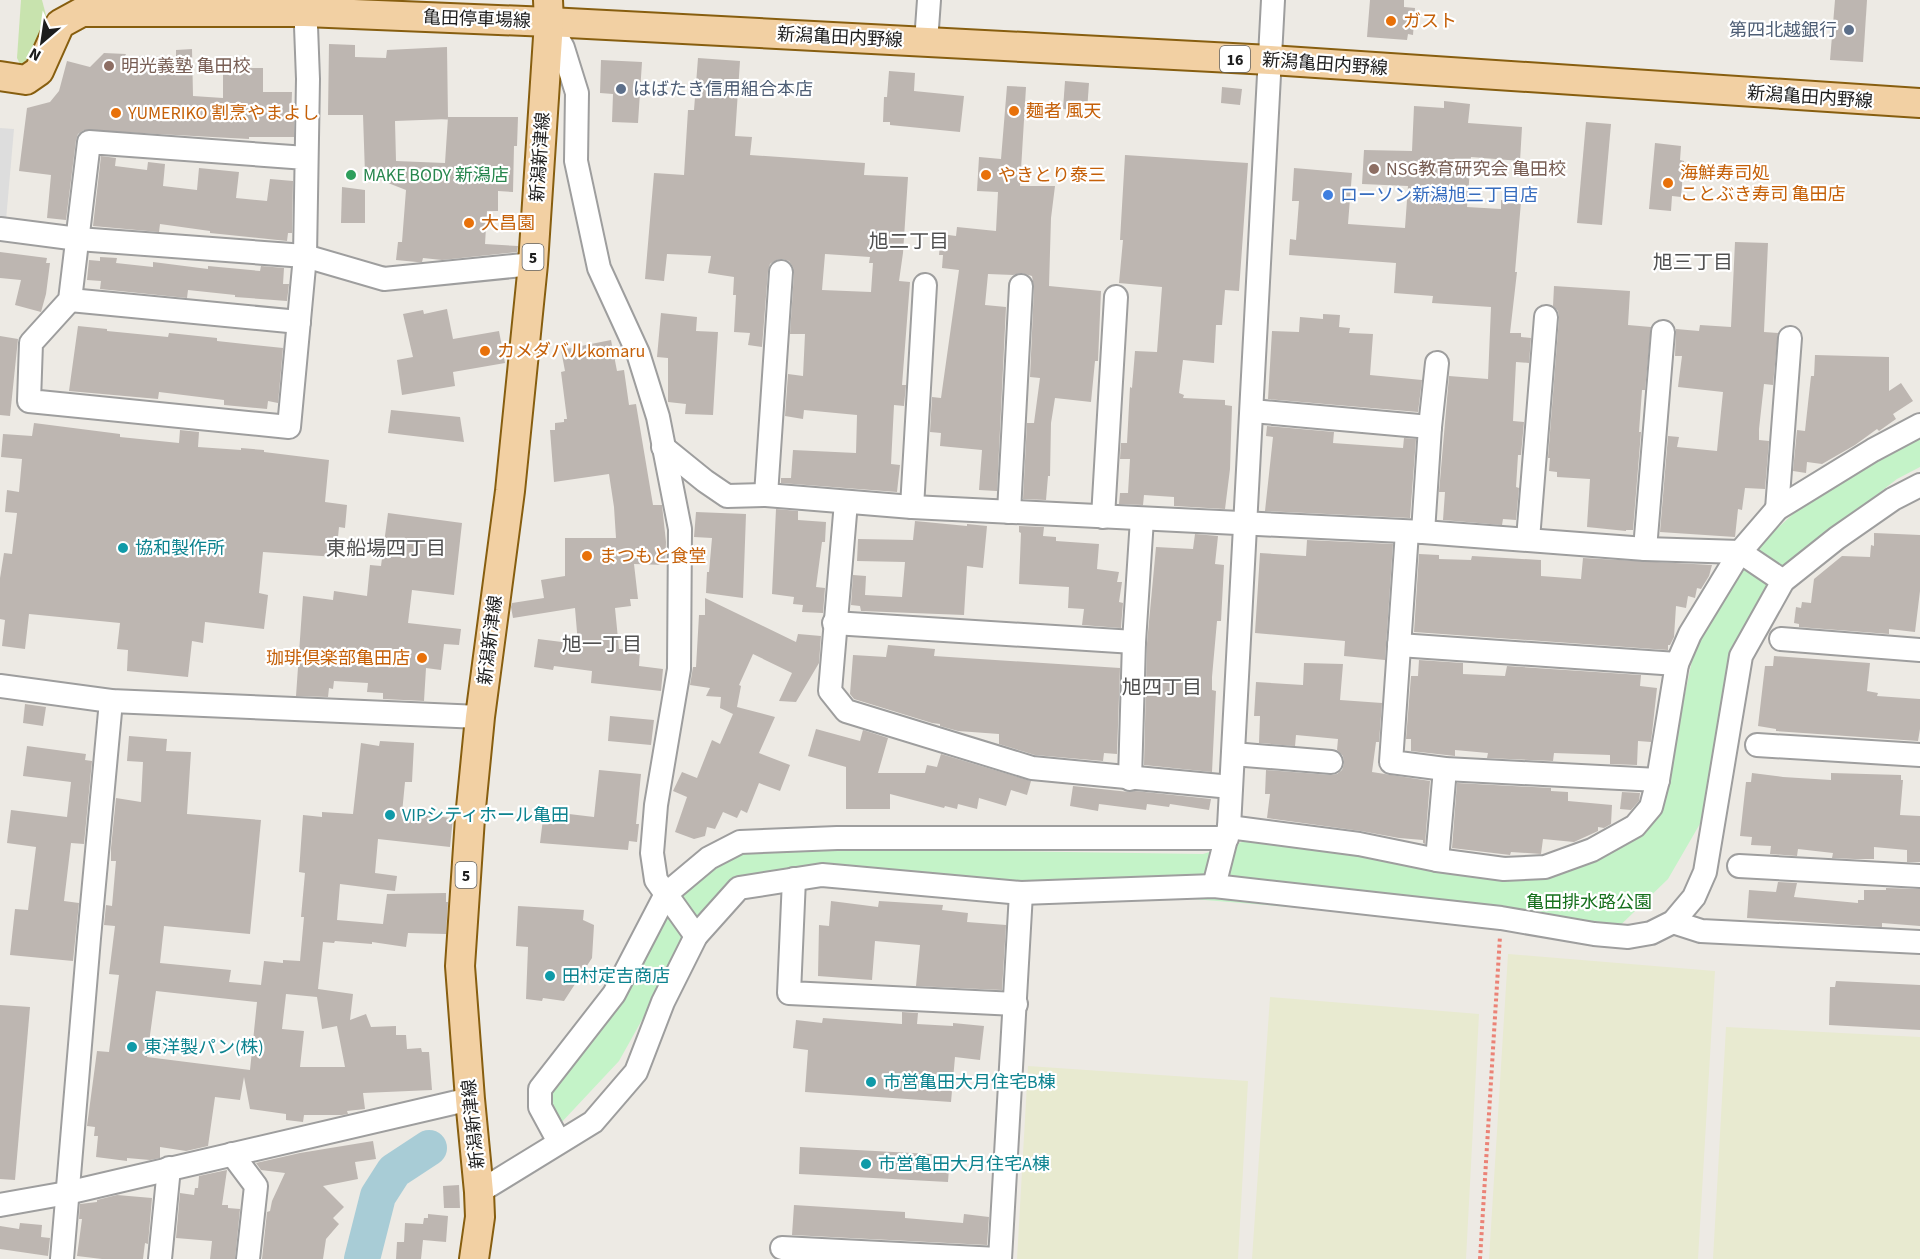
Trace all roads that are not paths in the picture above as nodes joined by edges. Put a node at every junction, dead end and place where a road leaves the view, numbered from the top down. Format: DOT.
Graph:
graph roads {
  1 [pos="929,0"];
  2 [pos="1273,0"];
  3 [pos="72,6"];
  4 [pos="305,6"];
  5 [pos="549,11"];
  6 [pos="926,42"];
  7 [pos="1270,60"];
  8 [pos="0,76"];
  9 [pos="1920,104"];
  10 [pos="306,158"];
  11 [pos="0,229"];
  12 [pos="78,239"];
  13 [pos="305,256"];
  14 [pos="533,264"];
  15 [pos="782,272"];
  16 [pos="926,285"];
  17 [pos="1021,286"];
  18 [pos="1116,297"];
  19 [pos="70,300"];
  20 [pos="1546,316"];
  21 [pos="299,322"];
  22 [pos="1663,332"];
  23 [pos="1790,338"];
  24 [pos="1437,363"];
  25 [pos="1252,411"];
  26 [pos="1920,425"];
  27 [pos="1430,427"];
  28 [pos="663,447"];
  29 [pos="1920,485"];
  30 [pos="766,495"];
  31 [pos="846,502"];
  32 [pos="912,507"];
  33 [pos="1777,509"];
  34 [pos="1009,512"];
  35 [pos="1103,517"];
  36 [pos="1142,519"];
  37 [pos="1244,524"];
  38 [pos="1415,532"];
  39 [pos="1528,539"];
  40 [pos="1645,549"];
  41 [pos="1740,552"];
  42 [pos="1783,581"];
  43 [pos="834,623"];
  44 [pos="1781,639"];
  45 [pos="1134,642"];
  46 [pos="1399,645"];
  47 [pos="1920,650"];
  48 [pos="1677,664"];
  49 [pos="0,686"];
  50 [pos="111,701"];
  51 [pos="480,717"];
  52 [pos="1756,745"];
  53 [pos="1233,754"];
  54 [pos="1920,755"];
  55 [pos="1331,762"];
  56 [pos="1445,769"];
  57 [pos="1130,779"];
  58 [pos="1658,780"];
  59 [pos="1232,787"];
  60 [pos="1228,833"];
  61 [pos="1437,860"];
  62 [pos="1738,866"];
  63 [pos="1920,876"];
  64 [pos="794,879"];
  65 [pos="1214,886"];
  66 [pos="1021,893"];
  67 [pos="666,894"];
  68 [pos="1673,922"];
  69 [pos="696,936"];
  70 [pos="1920,942"];
  71 [pos="1016,1004"];
  72 [pos="470,1099"];
  73 [pos="558,1142"];
  74 [pos="232,1155"];
  75 [pos="169,1168"];
  76 [pos="479,1192"];
  77 [pos="67,1193"];
  78 [pos="0,1205"];
  79 [pos="782,1248"];
  80 [pos="62,1259"];
  81 [pos="160,1259"];
  82 [pos="248,1259"];
  83 [pos="474,1259"];
  84 [pos="999,1259"];
  1 -- 6 [label="street"];
  2 -- 7 [label="street"];
  3 -- 4 [label="main road, 亀田停車場線"];
  3 -- 8 [label="main road, 亀田停車場線"];
  4 -- 5 [label="main road, 亀田停車場線"];
  4 -- 10 [label="street"];
  5 -- 6 [label="main road, 新潟亀田内野線 / 16"];
  5 -- 14 [label="main road, 新潟新津線 / 5"];
  5 -- 28 [label="street"];
  6 -- 7 [label="main road, 新潟亀田内野線 / 16"];
  7 -- 9 [label="main road, 新潟亀田内野線 / 16"];
  7 -- 25 [label="street"];
  10 -- 12 [label="street"];
  10 -- 13 [label="street"];
  11 -- 12 [label="street"];
  12 -- 13 [label="street"];
  12 -- 19 [label="street"];
  13 -- 14 [label="street"];
  13 -- 21 [label="street"];
  14 -- 51 [label="main road, 新潟新津線 / 5"];
  15 -- 30 [label="street"];
  16 -- 32 [label="street"];
  17 -- 34 [label="street"];
  18 -- 35 [label="street"];
  19 -- 21 [label="street"];
  19 -- 21 [label="street"];
  20 -- 39 [label="street"];
  22 -- 40 [label="street"];
  23 -- 33 [label="street"];
  24 -- 27 [label="street"];
  25 -- 27 [label="street"];
  25 -- 37 [label="street"];
  26 -- 33 [label="street"];
  27 -- 38 [label="street"];
  28 -- 30 [label="street"];
  28 -- 67 [label="street"];
  29 -- 42 [label="street"];
  30 -- 31 [label="street"];
  31 -- 32 [label="street"];
  31 -- 43 [label="street"];
  32 -- 34 [label="street"];
  33 -- 41 [label="street"];
  34 -- 35 [label="street"];
  35 -- 36 [label="street"];
  36 -- 37 [label="street"];
  36 -- 45 [label="street"];
  37 -- 38 [label="street"];
  37 -- 53 [label="street"];
  38 -- 39 [label="street"];
  38 -- 46 [label="street"];
  39 -- 40 [label="street"];
  40 -- 41 [label="street"];
  41 -- 42 [label="street"];
  41 -- 48 [label="street"];
  42 -- 68 [label="street"];
  43 -- 45 [label="street"];
  43 -- 57 [label="street"];
  44 -- 47 [label="street"];
  45 -- 57 [label="street"];
  46 -- 48 [label="street"];
  46 -- 56 [label="street"];
  48 -- 58 [label="street"];
  49 -- 50 [label="street"];
  50 -- 51 [label="street"];
  50 -- 77 [label="street"];
  51 -- 72 [label="main road, 新潟新津線 / 5"];
  52 -- 54 [label="street"];
  53 -- 55 [label="street"];
  53 -- 59 [label="street"];
  56 -- 58 [label="street"];
  56 -- 61 [label="street"];
  57 -- 59 [label="street"];
  58 -- 61 [label="street"];
  59 -- 60 [label="street"];
  60 -- 61 [label="street"];
  60 -- 65 [label="street"];
  60 -- 67 [label="street"];
  62 -- 63 [label="street"];
  64 -- 66 [label="street"];
  64 -- 69 [label="street"];
  64 -- 71 [label="street"];
  65 -- 66 [label="street"];
  65 -- 68 [label="street"];
  66 -- 71 [label="street"];
  67 -- 69 [label="street"];
  67 -- 73 [label="street"];
  68 -- 70 [label="street"];
  69 -- 73 [label="street"];
  71 -- 84 [label="street"];
  72 -- 74 [label="street"];
  72 -- 76 [label="main road, 新潟新津線 / 5"];
  73 -- 76 [label="street"];
  74 -- 75 [label="street"];
  74 -- 82 [label="street"];
  75 -- 77 [label="street"];
  75 -- 81 [label="street"];
  76 -- 83 [label="main road, 新潟新津線 / 5"];
  77 -- 78 [label="street"];
  77 -- 80 [label="street"];
  79 -- 84 [label="street"];
}
